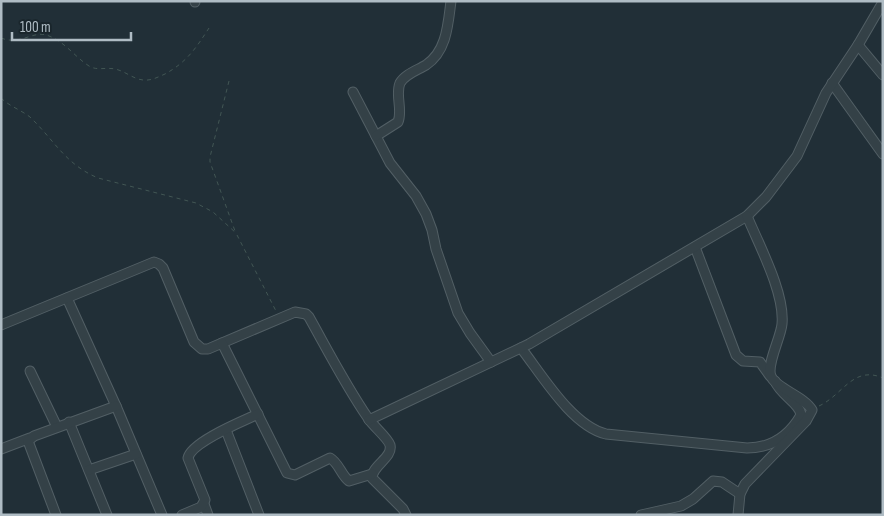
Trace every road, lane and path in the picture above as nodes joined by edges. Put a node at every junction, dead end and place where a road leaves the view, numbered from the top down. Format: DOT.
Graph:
graph roads {
  1 [pos="451,1"];
  2 [pos="883,2"];
  3 [pos="209,28"];
  4 [pos="1,38"];
  5 [pos="858,45"];
  6 [pos="883,75"];
  7 [pos="229,82"];
  8 [pos="832,84"];
  9 [pos="353,92"];
  10 [pos="1,98"];
  11 [pos="376,136"];
  12 [pos="883,154"];
  13 [pos="747,216"];
  14 [pos="236,233"];
  15 [pos="695,247"];
  16 [pos="67,298"];
  17 [pos="280,319"];
  18 [pos="1,325"];
  19 [pos="222,343"];
  20 [pos="521,348"];
  21 [pos="491,362"];
  22 [pos="30,371"];
  23 [pos="883,378"];
  24 [pos="773,380"];
  25 [pos="116,406"];
  26 [pos="812,410"];
  27 [pos="258,414"];
  28 [pos="369,420"];
  29 [pos="69,422"];
  30 [pos="57,427"];
  31 [pos="226,430"];
  32 [pos="30,438"];
  33 [pos="1,449"];
  34 [pos="136,454"];
  35 [pos="88,470"];
  36 [pos="372,474"];
  37 [pos="740,494"];
  38 [pos="204,504"];
  39 [pos="56,515"];
  40 [pos="107,515"];
  41 [pos="162,515"];
  42 [pos="182,515"];
  43 [pos="208,515"];
  44 [pos="258,515"];
  45 [pos="406,515"];
  46 [pos="641,515"];
  47 [pos="738,515"];
  1 -- 11 [label="street"];
  2 -- 5 [label="street"];
  3 -- 4 [label="path"];
  5 -- 6 [label="street"];
  5 -- 8 [label="street"];
  7 -- 14 [label="path"];
  8 -- 12 [label="street"];
  8 -- 13 [label="street"];
  9 -- 11 [label="street"];
  10 -- 14 [label="path"];
  11 -- 21 [label="street"];
  13 -- 15 [label="street"];
  13 -- 24 [label="street"];
  14 -- 17 [label="path"];
  15 -- 20 [label="street"];
  15 -- 24 [label="street"];
  16 -- 18 [label="street"];
  16 -- 19 [label="street"];
  16 -- 25 [label="street"];
  17 -- 19 [label="street"];
  17 -- 28 [label="street"];
  19 -- 27 [label="street"];
  20 -- 21 [label="street"];
  20 -- 24 [label="street"];
  21 -- 28 [label="street"];
  22 -- 30 [label="street"];
  23 -- 26 [label="path"];
  24 -- 26 [label="street"];
  25 -- 29 [label="street"];
  25 -- 34 [label="street"];
  26 -- 37 [label="street"];
  27 -- 31 [label="street"];
  27 -- 36 [label="street"];
  28 -- 36 [label="street"];
  29 -- 30 [label="street"];
  29 -- 35 [label="street"];
  30 -- 32 [label="street"];
  31 -- 38 [label="street"];
  31 -- 44 [label="street"];
  32 -- 33 [label="street"];
  32 -- 39 [label="street"];
  34 -- 35 [label="street"];
  34 -- 41 [label="street"];
  35 -- 40 [label="street"];
  36 -- 45 [label="street"];
  37 -- 46 [label="street"];
  37 -- 47 [label="street"];
  38 -- 42 [label="street"];
  38 -- 43 [label="street"];
}
